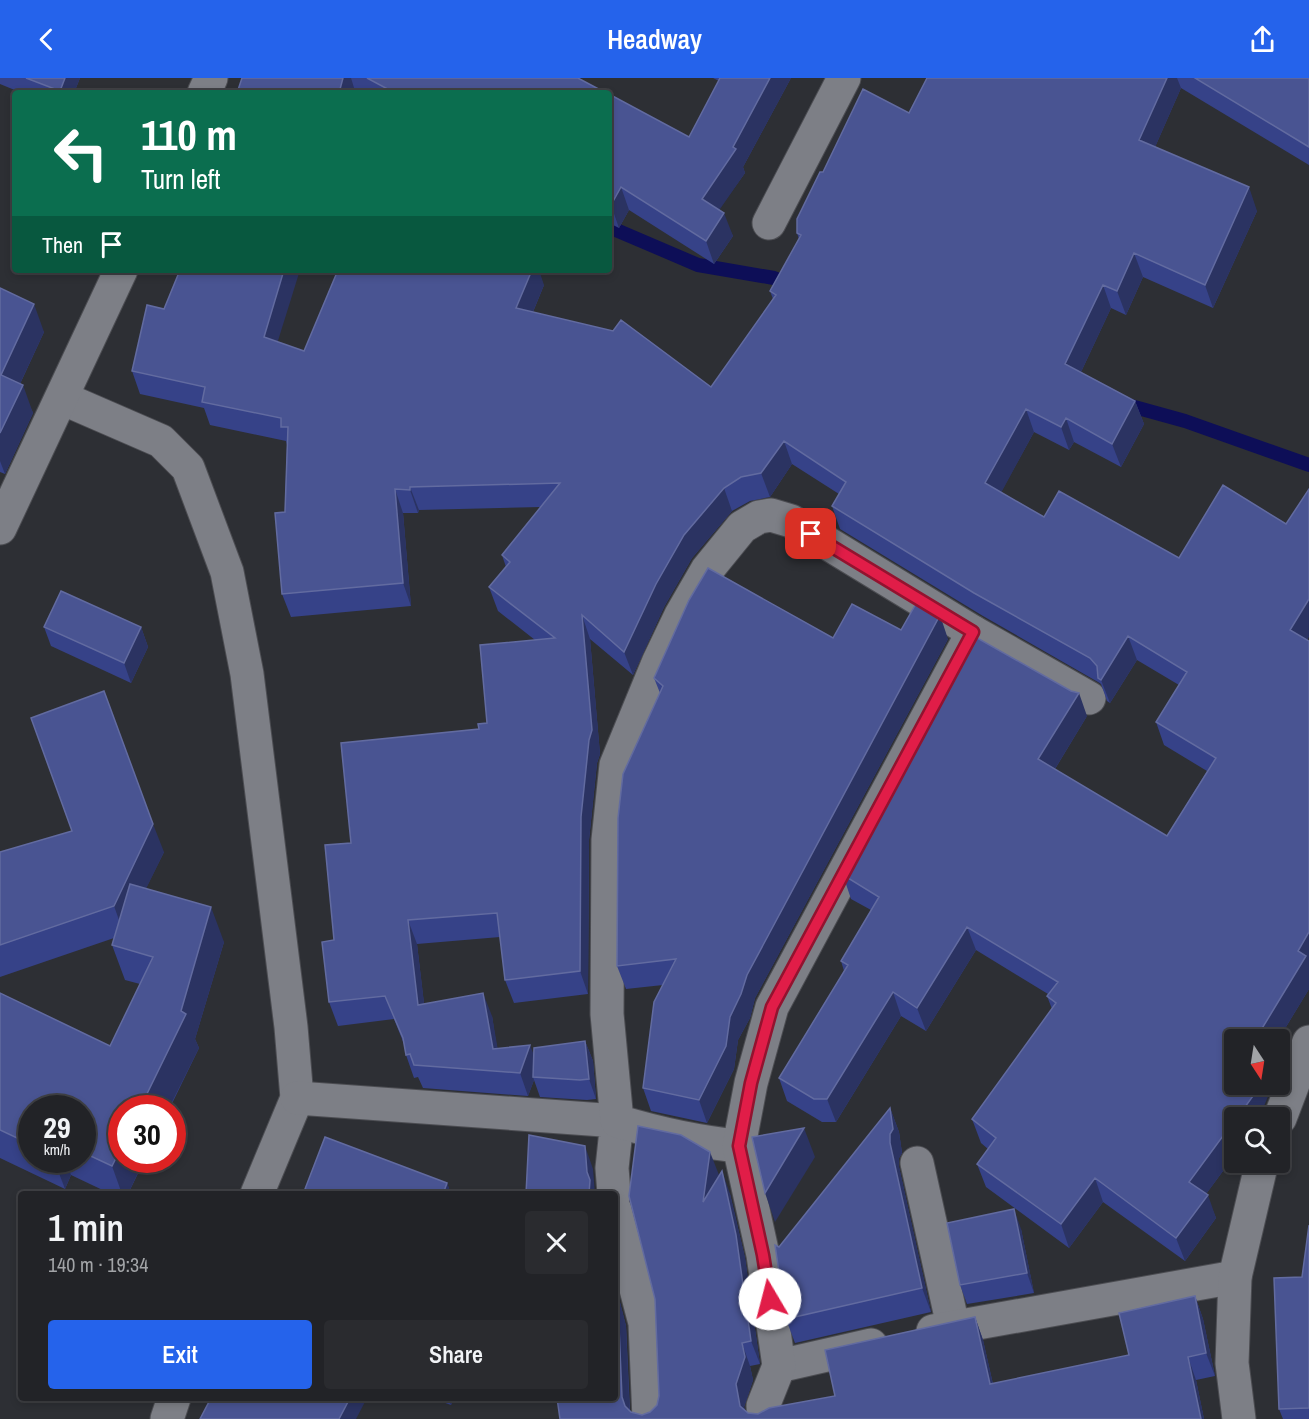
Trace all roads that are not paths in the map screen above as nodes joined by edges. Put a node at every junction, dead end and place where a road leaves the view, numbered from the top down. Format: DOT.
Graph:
graph roads {
  1 [pos="844,78"];
  2 [pos="769,223"];
  3 [pos="121,273"];
  4 [pos="62,398"];
  5 [pos="0,528"];
  6 [pos="973,632"];
  7 [pos="1089,698"];
  8 [pos="1309,1042"];
  9 [pos="297,1098"];
  10 [pos="1285,1107"];
  11 [pos="617,1121"];
  12 [pos="739,1146"];
  13 [pos="917,1163"];
  14 [pos="1259,1173"];
  15 [pos="258,1191"];
  16 [pos="614,1191"];
  17 [pos="618,1221"];
  18 [pos="1235,1277"];
  19 [pos="953,1326"];
  20 [pos="779,1366"];
  21 [pos="173,1401"];
  22 [pos="167,1419"];
  23 [pos="649,1419"];
  24 [pos="764,1419"];
  25 [pos="1239,1419"];
  1 -- 2 [label="street"];
  3 -- 4 [label="street"];
  4 -- 5 [label="street"];
  4 -- 9 [label="street"];
  6 -- 7 [label="street"];
  6 -- 11 [label="street"];
  6 -- 12 [label="street"];
  8 -- 10 [label="street"];
  9 -- 11 [label="street"];
  9 -- 15 [label="street"];
  11 -- 12 [label="street"];
  11 -- 16 [label="street"];
  12 -- 20 [label="street"];
  13 -- 19 [label="street"];
  14 -- 18 [label="street"];
  17 -- 23 [label="street"];
  18 -- 19 [label="street"];
  18 -- 25 [label="street"];
  19 -- 20 [label="street"];
  20 -- 24 [label="street"];
  21 -- 22 [label="street"];
}
